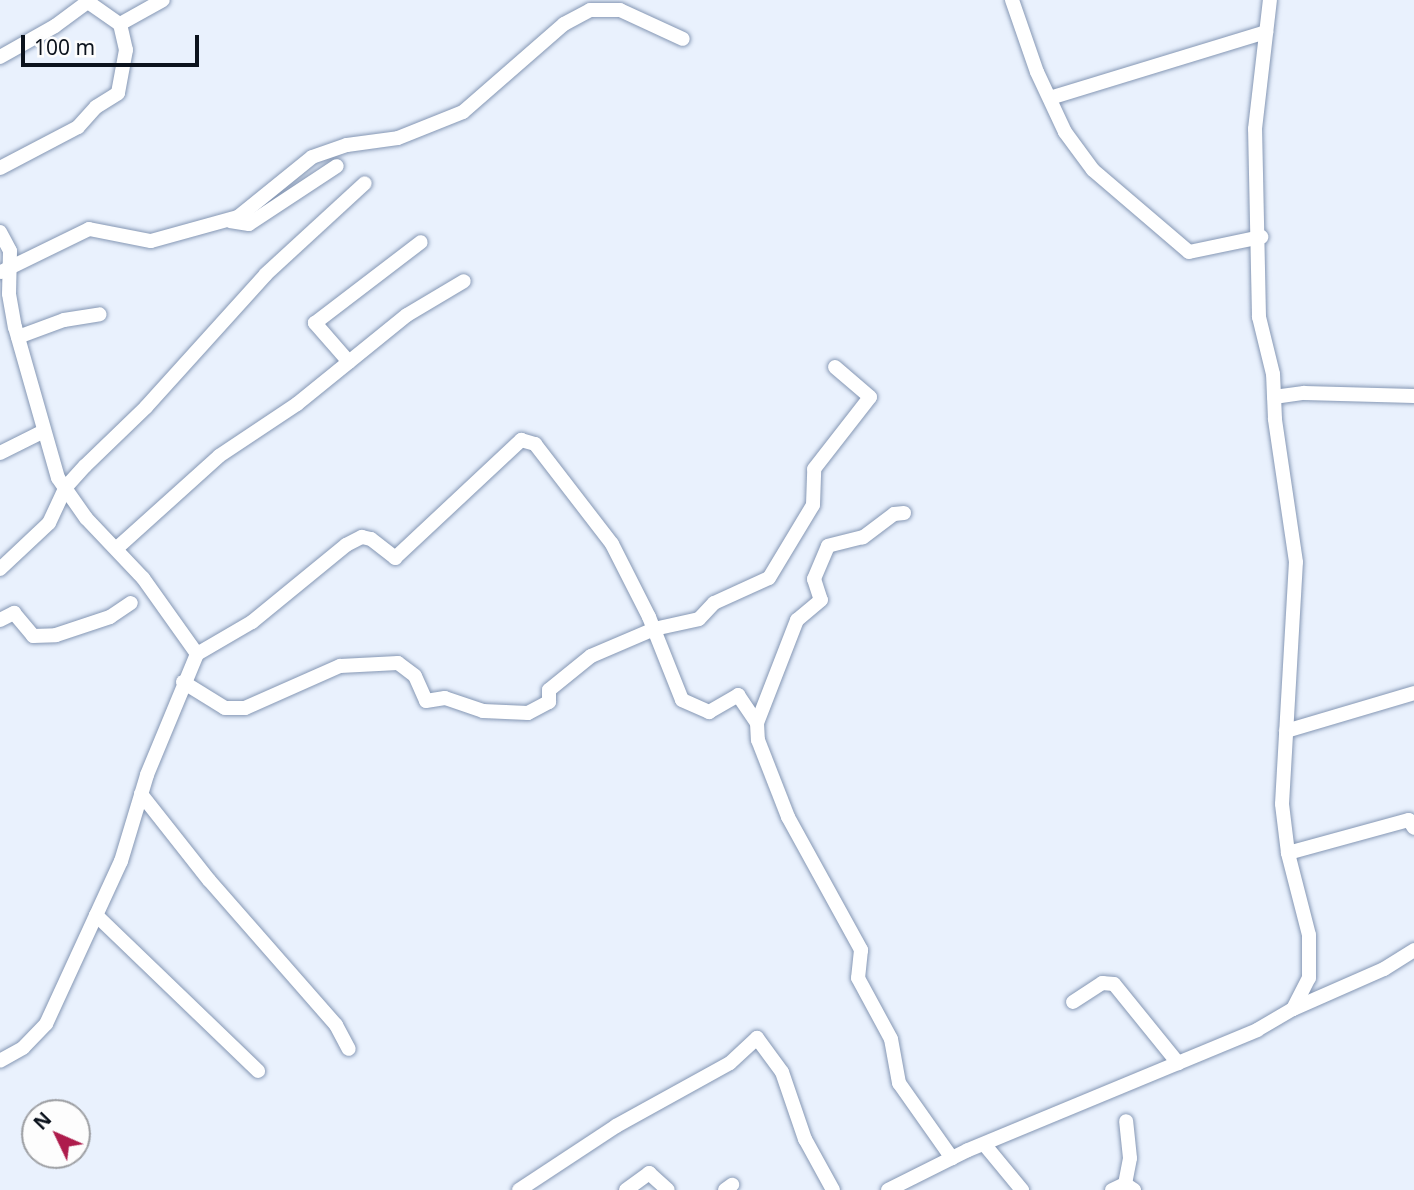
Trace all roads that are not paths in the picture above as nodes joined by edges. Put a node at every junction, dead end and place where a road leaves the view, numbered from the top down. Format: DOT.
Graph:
graph roads {
  1 [pos="163,0"];
  2 [pos="1012,0"];
  3 [pos="1270,0"];
  4 [pos="89,1"];
  5 [pos="120,24"];
  6 [pos="1266,32"];
  7 [pos="683,39"];
  8 [pos="0,57"];
  9 [pos="1050,99"];
  10 [pos="337,166"];
  11 [pos="0,168"];
  12 [pos="366,183"];
  13 [pos="230,221"];
  14 [pos="0,232"];
  15 [pos="1261,237"];
  16 [pos="421,242"];
  17 [pos="4,271"];
  18 [pos="464,281"];
  19 [pos="100,314"];
  20 [pos="18,337"];
  21 [pos="349,362"];
  22 [pos="835,367"];
  23 [pos="1414,396"];
  24 [pos="1274,397"];
  25 [pos="42,432"];
  26 [pos="0,453"];
  27 [pos="65,488"];
  28 [pos="904,513"];
  29 [pos="117,548"];
  30 [pos="0,569"];
  31 [pos="131,603"];
  32 [pos="0,620"];
  33 [pos="654,629"];
  34 [pos="197,654"];
  35 [pos="183,682"];
  36 [pos="1414,694"];
  37 [pos="757,723"];
  38 [pos="1286,731"];
  39 [pos="141,794"];
  40 [pos="1414,828"];
  41 [pos="1288,853"];
  42 [pos="96,915"];
  43 [pos="1414,950"];
  44 [pos="1073,1002"];
  45 [pos="1293,1009"];
  46 [pos="349,1049"];
  47 [pos="0,1062"];
  48 [pos="1178,1063"];
  49 [pos="258,1071"];
  50 [pos="1126,1121"];
  51 [pos="984,1144"];
  52 [pos="952,1158"];
  53 [pos="1124,1188"];
  54 [pos="519,1190"];
  55 [pos="626,1190"];
  56 [pos="668,1190"];
  57 [pos="832,1190"];
  58 [pos="888,1190"];
  59 [pos="1022,1190"];
  1 -- 5 [label="street"];
  2 -- 9 [label="street"];
  3 -- 6 [label="street"];
  4 -- 5 [label="street"];
  4 -- 8 [label="street"];
  5 -- 11 [label="street"];
  6 -- 9 [label="street"];
  6 -- 15 [label="street"];
  7 -- 13 [label="street"];
  9 -- 15 [label="street"];
  10 -- 13 [label="street"];
  12 -- 27 [label="street"];
  13 -- 17 [label="street"];
  14 -- 17 [label="street"];
  15 -- 24 [label="street"];
  16 -- 21 [label="street"];
  17 -- 20 [label="street"];
  18 -- 21 [label="street"];
  19 -- 20 [label="street"];
  20 -- 25 [label="street"];
  21 -- 29 [label="street"];
  22 -- 33 [label="street"];
  23 -- 24 [label="street"];
  24 -- 38 [label="street"];
  25 -- 26 [label="street"];
  25 -- 27 [label="street"];
  27 -- 29 [label="street"];
  27 -- 30 [label="street"];
  28 -- 37 [label="street"];
  29 -- 34 [label="street"];
  31 -- 32 [label="street"];
  33 -- 34 [label="street"];
  33 -- 35 [label="street"];
  33 -- 37 [label="street"];
  34 -- 35 [label="street"];
  35 -- 39 [label="street"];
  36 -- 38 [label="street"];
  37 -- 52 [label="street"];
  38 -- 41 [label="street"];
  39 -- 42 [label="street"];
  39 -- 46 [label="street"];
  40 -- 41 [label="street"];
  41 -- 45 [label="street"];
  42 -- 47 [label="street"];
  42 -- 49 [label="street"];
  43 -- 45 [label="street"];
  44 -- 48 [label="street"];
  45 -- 48 [label="street"];
  48 -- 51 [label="street"];
  50 -- 53 [label="street"];
  51 -- 52 [label="street"];
  51 -- 59 [label="street"];
  52 -- 58 [label="street"];
  54 -- 57 [label="street"];
  55 -- 56 [label="street"];
}
